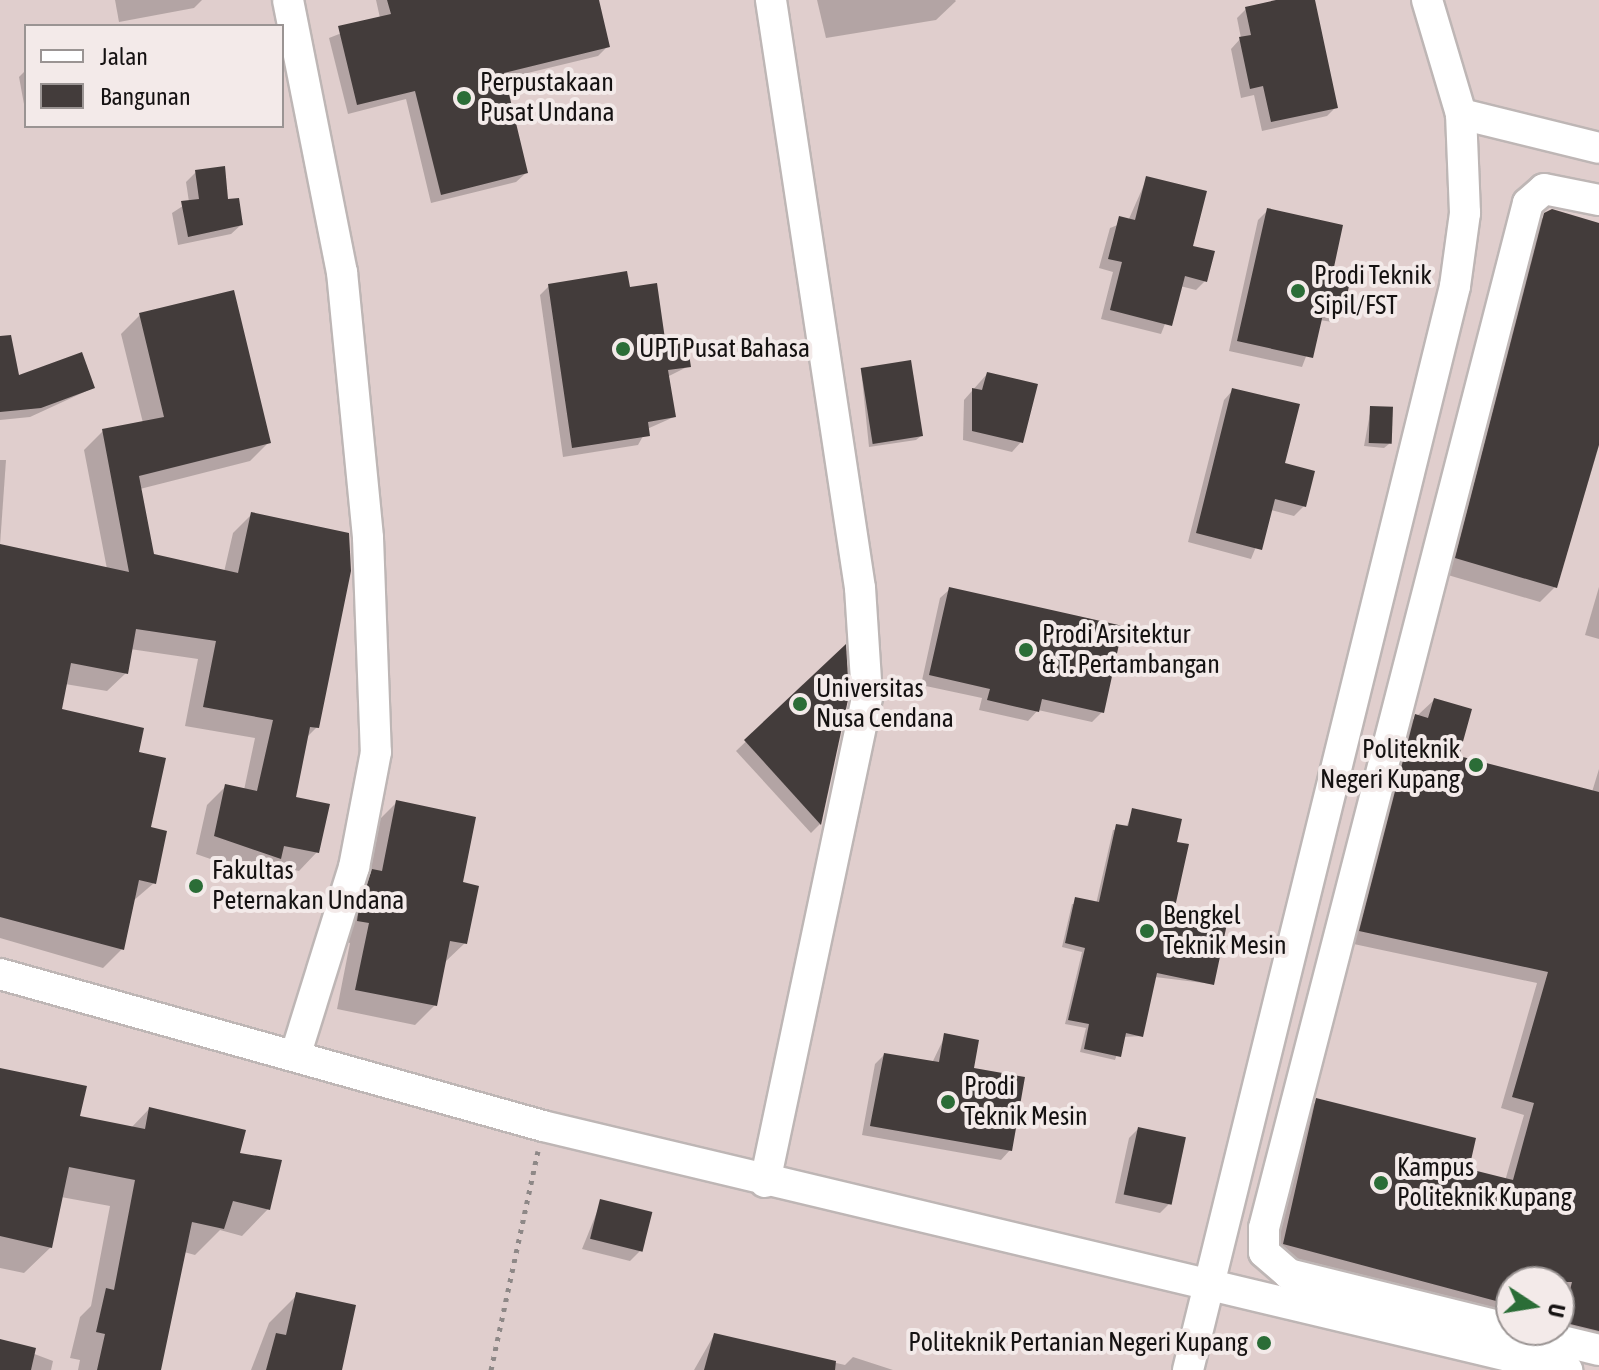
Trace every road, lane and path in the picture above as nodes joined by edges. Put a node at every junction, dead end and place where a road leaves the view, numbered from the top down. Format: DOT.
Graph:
graph roads {
  1 [pos="288,0"];
  2 [pos="771,0"];
  3 [pos="1427,0"];
  4 [pos="1461,114"];
  5 [pos="1599,148"];
  6 [pos="1599,200"];
  7 [pos="0,974"];
  8 [pos="295,1056"];
  9 [pos="543,1126"];
  10 [pos="765,1182"];
  11 [pos="1214,1289"];
  12 [pos="1495,1324"];
  13 [pos="1575,1344"];
  14 [pos="1599,1350"];
  15 [pos="491,1370"];
  16 [pos="1188,1370"];
  17 [pos="1567,1370"];
  1 -- 8 [label="street"];
  2 -- 10 [label="street"];
  3 -- 4 [label="street"];
  4 -- 5 [label="street"];
  4 -- 11 [label="street"];
  6 -- 12 [label="street"];
  7 -- 8 [label="street"];
  8 -- 9 [label="street"];
  9 -- 10 [label="street"];
  9 -- 15 [label="path"];
  10 -- 11 [label="street"];
  11 -- 16 [label="street"];
  11 -- 17 [label="street"];
  13 -- 14 [label="street"];
}
